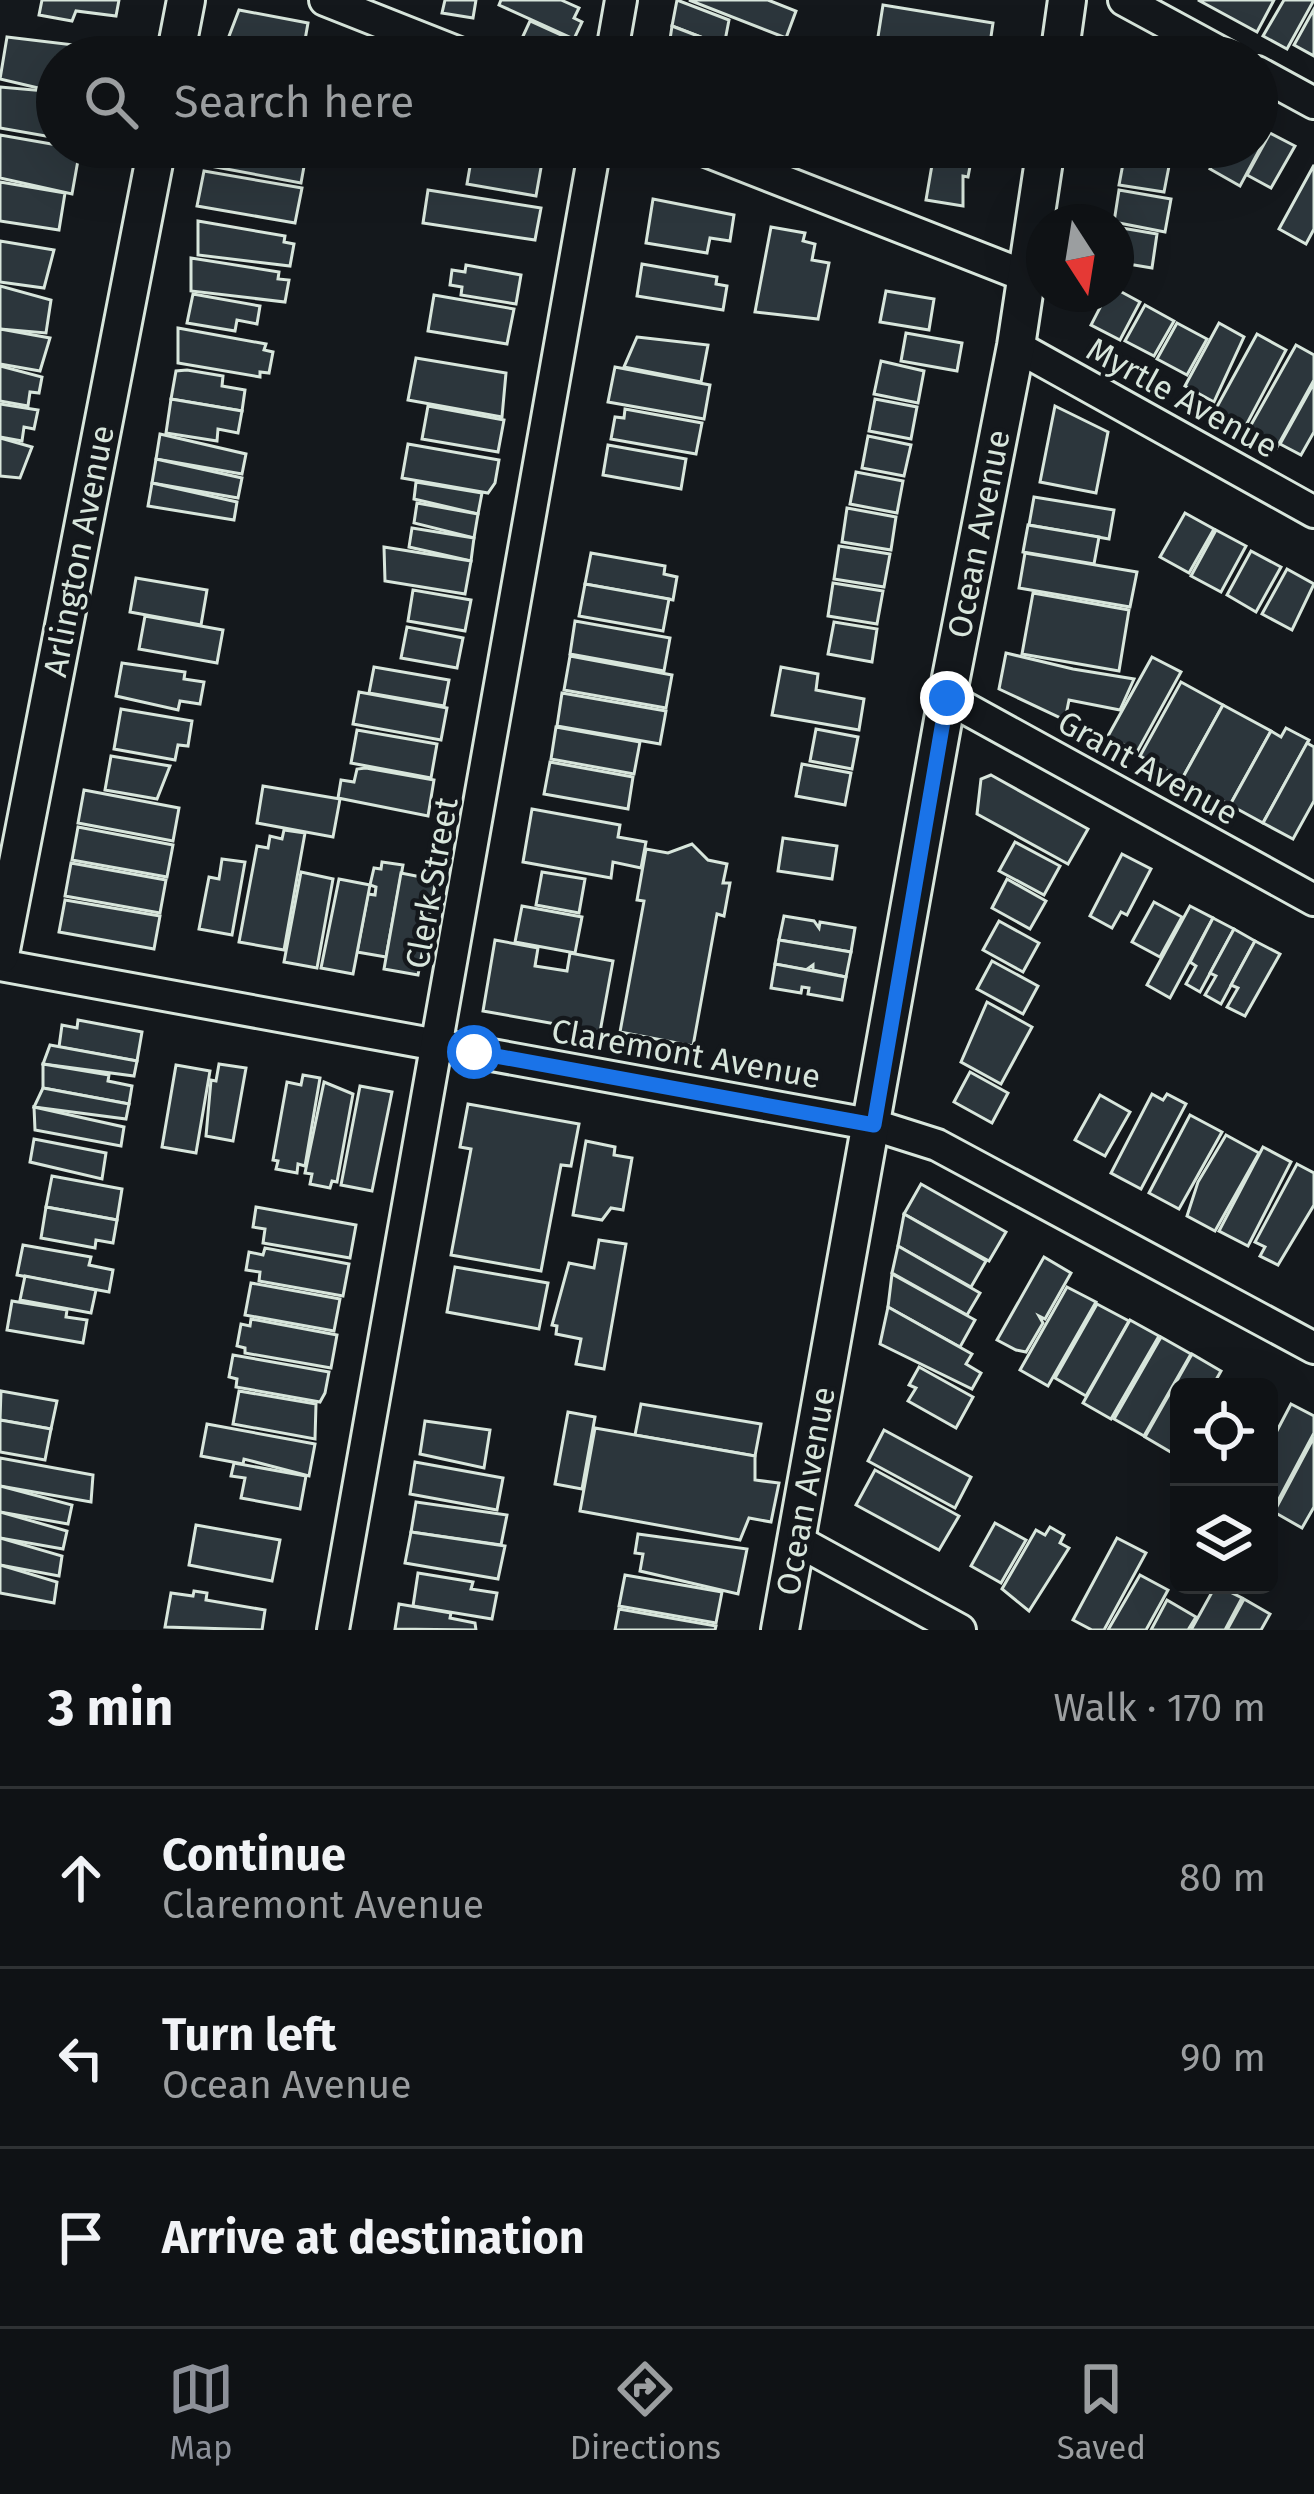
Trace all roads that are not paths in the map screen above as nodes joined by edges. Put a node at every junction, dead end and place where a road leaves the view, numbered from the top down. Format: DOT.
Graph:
graph roads {
  1 [pos="186,0"];
  2 [pos="325,0"];
  3 [pos="621,0"];
  4 [pos="1067,0"];
  5 [pos="1124,0"];
  6 [pos="179,36"];
  7 [pos="416,36"];
  8 [pos="615,36"];
  9 [pos="1062,36"];
  10 [pos="1190,36"];
  11 [pos="1278,83"];
  12 [pos="1314,103"];
  13 [pos="153,168"];
  14 [pos="592,168"];
  15 [pos="750,168"];
  16 [pos="1043,168"];
  17 [pos="1038,204"];
  18 [pos="1026,276"];
  19 [pos="1026,288"];
  20 [pos="1016,346"];
  21 [pos="1314,512"];
  22 [pos="947,698"];
  23 [pos="1314,900"];
  24 [pos="0,955"];
  25 [pos="0,965"];
  26 [pos="440,1046"];
  27 [pos="874,1125"];
  28 [pos="1314,1348"];
  29 [pos="796,1540"];
  30 [pos="333,1630"];
  31 [pos="780,1630"];
  32 [pos="960,1630"];
  1 -- 6 [label="street"];
  2 -- 7 [label="street"];
  3 -- 8 [label="street"];
  4 -- 9 [label="street"];
  5 -- 10 [label="street"];
  11 -- 12 [label="street"];
  13 -- 24 [label="street, Arlington Avenue"];
  14 -- 26 [label="street, Clerk Street"];
  15 -- 18 [label="street"];
  16 -- 17 [label="street, Ocean Avenue"];
  19 -- 20 [label="street, Ocean Avenue"];
  20 -- 21 [label="street, Myrtle Avenue"];
  20 -- 22 [label="street, Ocean Avenue"];
  22 -- 23 [label="street, Grant Avenue"];
  22 -- 27 [label="street, Ocean Avenue"];
  25 -- 26 [label="street, Claremont Avenue"];
  26 -- 27 [label="street, Claremont Avenue"];
  26 -- 30 [label="street, Clerk Street"];
  27 -- 28 [label="street, Claremont Avenue"];
  27 -- 29 [label="street, Ocean Avenue"];
  29 -- 31 [label="street, Ocean Avenue"];
  29 -- 32 [label="street"];
}
